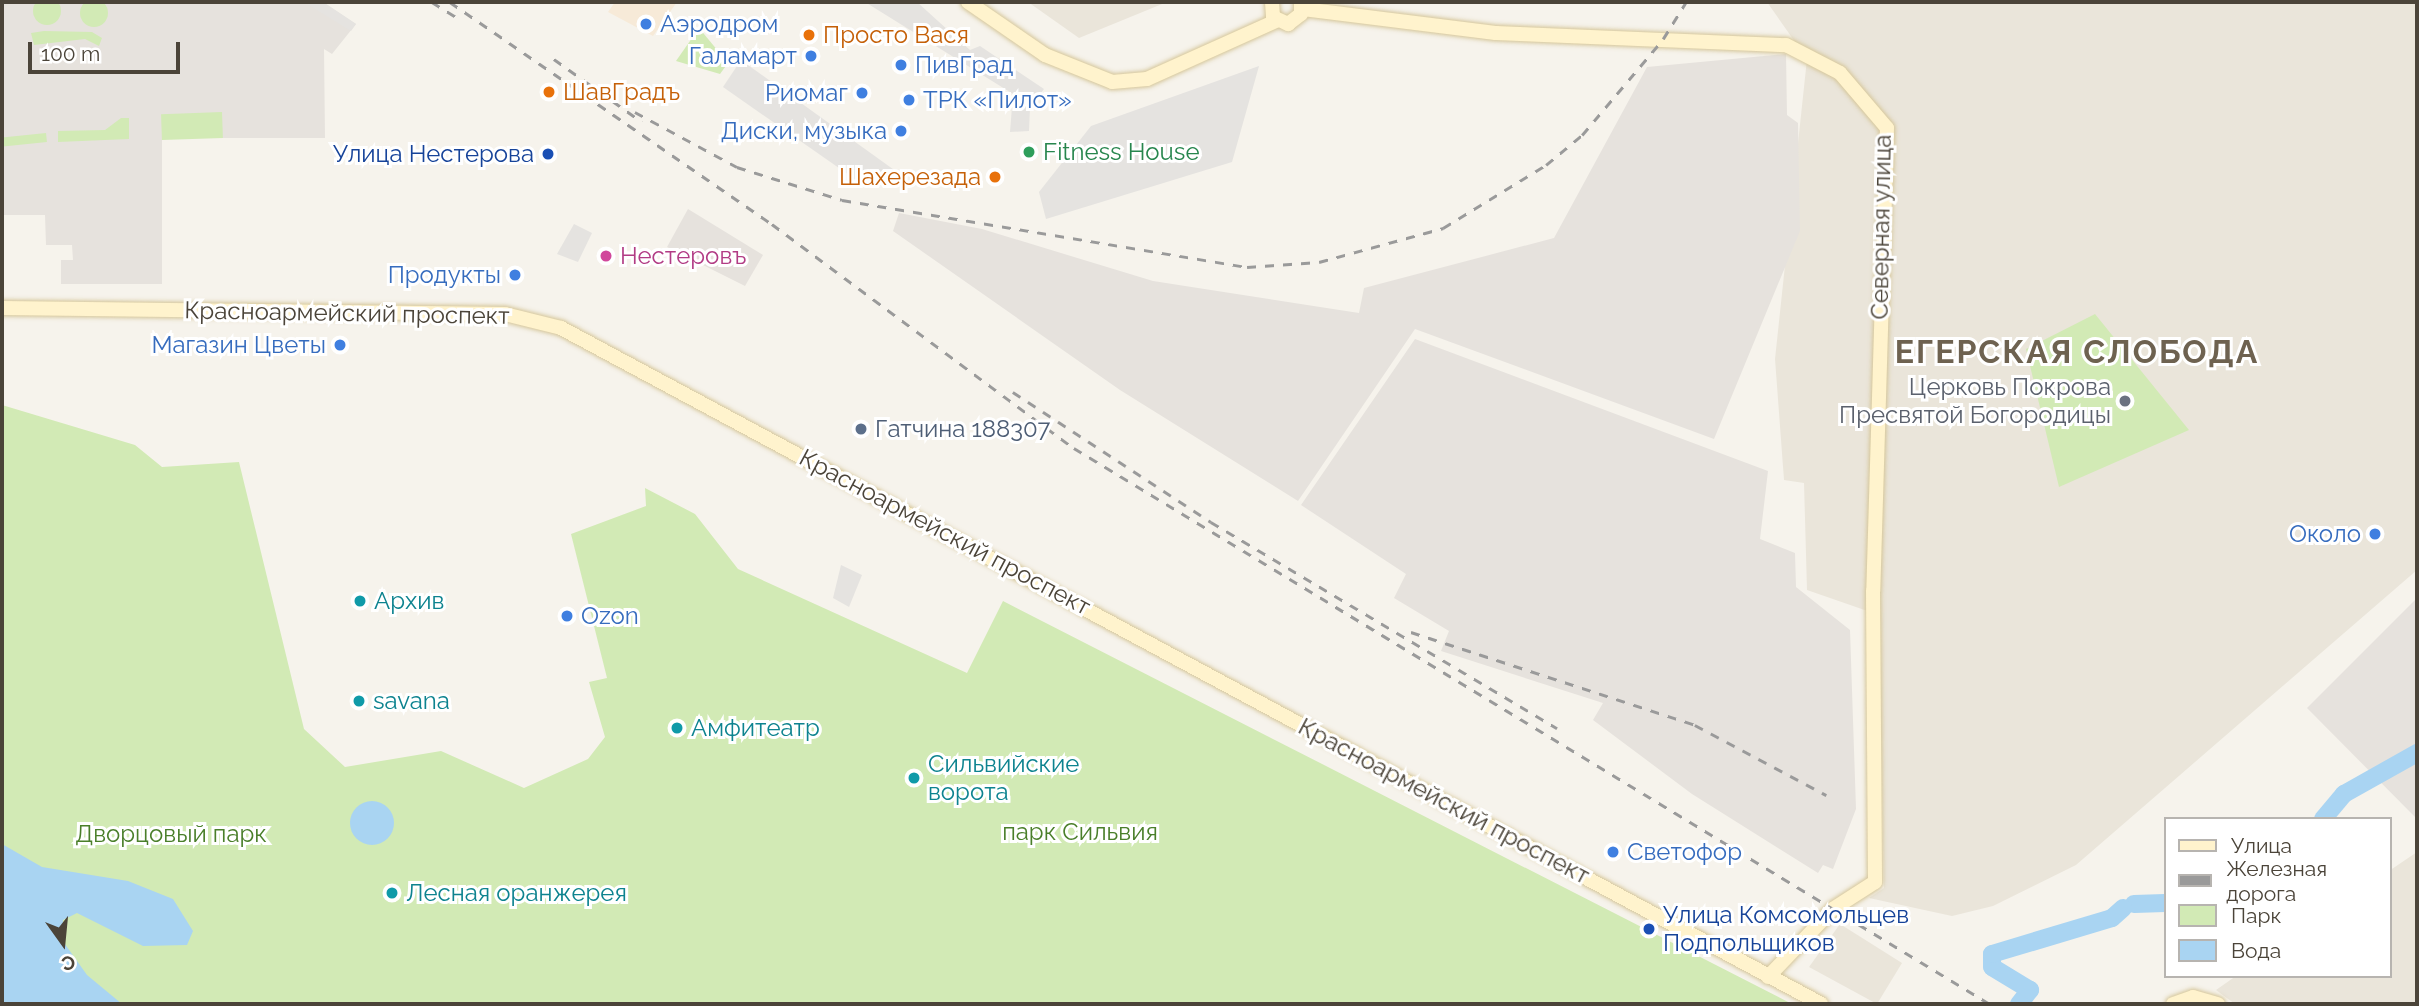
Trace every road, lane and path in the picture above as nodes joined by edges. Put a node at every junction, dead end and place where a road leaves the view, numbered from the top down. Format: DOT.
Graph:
graph roads {
  1 [pos="968,2"];
  2 [pos="1272,2"];
  3 [pos="1302,5"];
  4 [pos="1276,21"];
  5 [pos="2,308"];
  6 [pos="1768,977"];
  7 [pos="1821,1004"];
  8 [pos="2173,1004"];
  9 [pos="2218,1004"];
  1 -- 4 [label="main road"];
  2 -- 4 [label="main road"];
  3 -- 4 [label="main road"];
  3 -- 6 [label="main road, Северная улица"];
  5 -- 6 [label="main road, Красноармейский проспект"];
  6 -- 7 [label="main road, Красноармейский проспект"];
  8 -- 9 [label="main road"];
}
